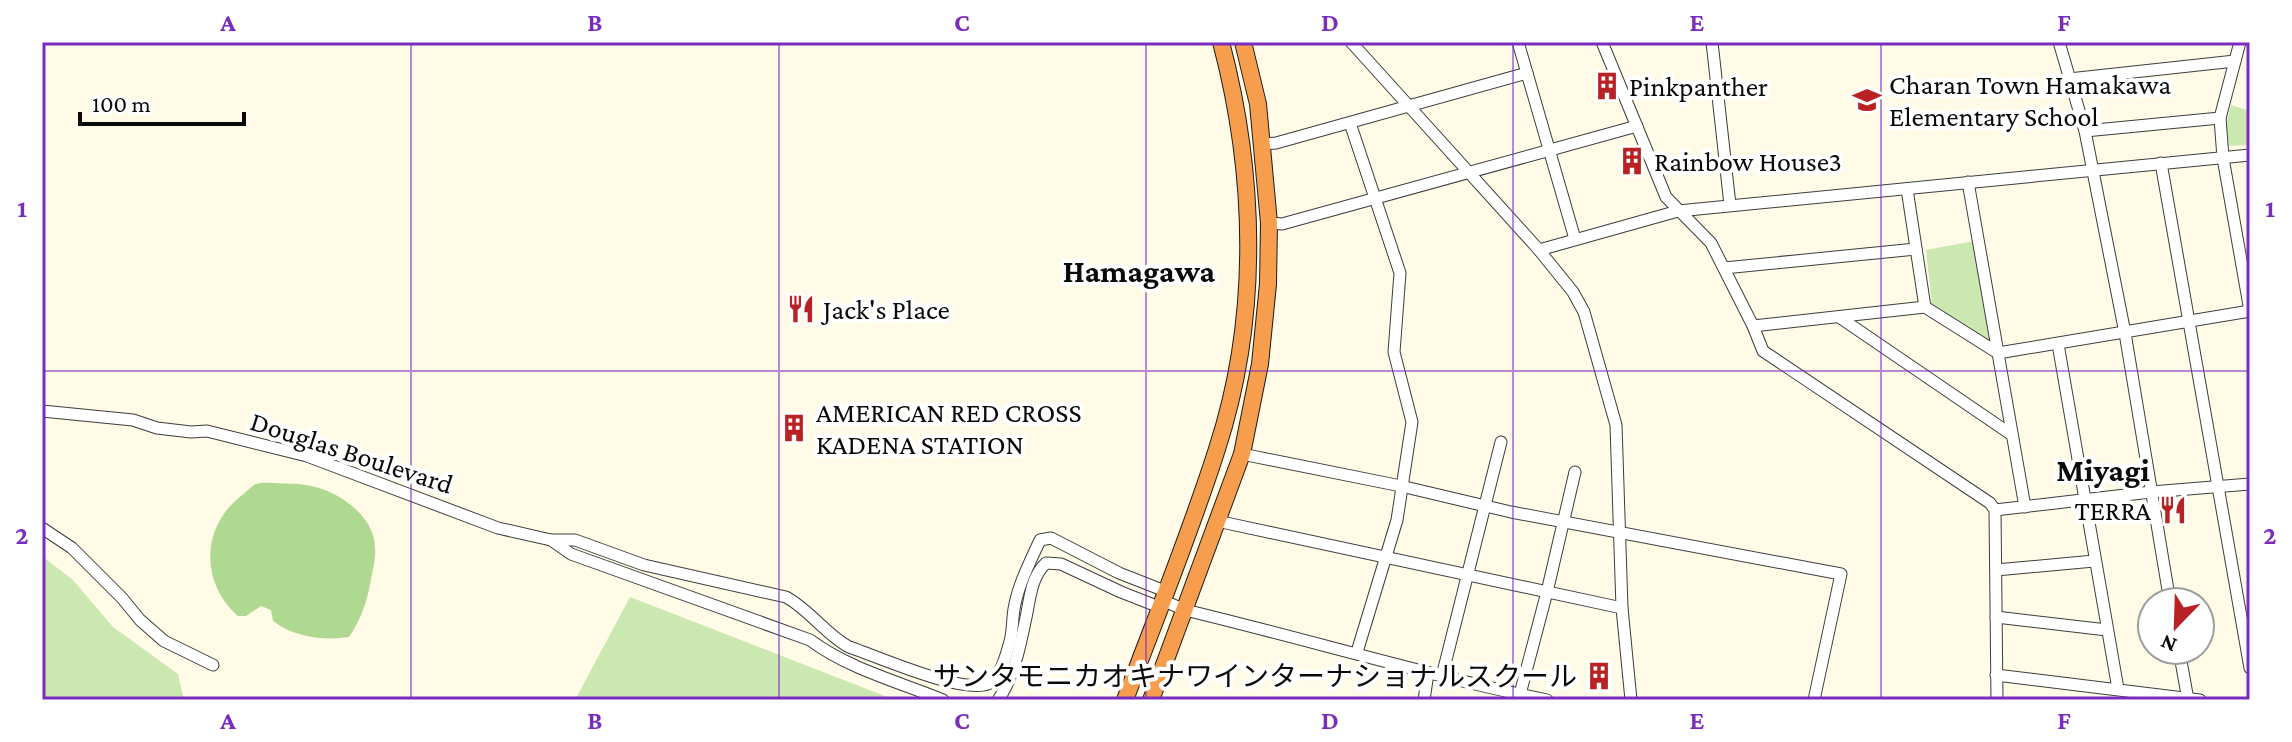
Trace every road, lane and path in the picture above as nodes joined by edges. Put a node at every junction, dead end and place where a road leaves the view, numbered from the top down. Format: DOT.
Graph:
graph roads {
  1 [pos="1221,42"];
  2 [pos="1243,42"];
  3 [pos="1351,42"];
  4 [pos="1518,42"];
  5 [pos="1602,42"];
  6 [pos="1712,42"];
  7 [pos="2059,42"];
  8 [pos="2240,42"];
  9 [pos="2235,61"];
  10 [pos="1527,73"];
  11 [pos="2069,79"];
  12 [pos="1409,107"];
  13 [pos="2220,118"];
  14 [pos="1350,123"];
  15 [pos="1637,126"];
  16 [pos="2085,131"];
  17 [pos="1262,144"];
  18 [pos="1549,149"];
  19 [pos="2250,155"];
  20 [pos="2223,158"];
  21 [pos="2161,163"];
  22 [pos="2092,170"];
  23 [pos="1467,171"];
  24 [pos="1968,182"];
  25 [pos="1907,189"];
  26 [pos="1375,199"];
  27 [pos="1730,205"];
  28 [pos="1678,211"];
  29 [pos="1269,223"];
  30 [pos="1575,239"];
  31 [pos="1916,249"];
  32 [pos="1539,250"];
  33 [pos="1724,268"];
  34 [pos="1925,307"];
  35 [pos="2250,311"];
  36 [pos="1839,317"];
  37 [pos="2189,322"];
  38 [pos="1753,326"];
  39 [pos="2125,333"];
  40 [pos="2058,344"];
  41 [pos="1998,353"];
  42 [pos="42,411"];
  43 [pos="2012,435"];
  44 [pos="1501,442"];
  45 [pos="1242,454"];
  46 [pos="1575,472"];
  47 [pos="2250,484"];
  48 [pos="1401,486"];
  49 [pos="2219,487"];
  50 [pos="2151,492"];
  51 [pos="2083,500"];
  52 [pos="1484,506"];
  53 [pos="2025,507"];
  54 [pos="1995,510"];
  55 [pos="1217,521"];
  56 [pos="1564,522"];
  57 [pos="42,528"];
  58 [pos="1618,531"];
  59 [pos="551,540"];
  60 [pos="1386,559"];
  61 [pos="2094,561"];
  62 [pos="1996,570"];
  63 [pos="1468,576"];
  64 [pos="2167,586"];
  65 [pos="1547,592"];
  66 [pos="1162,599"];
  67 [pos="1622,608"];
  68 [pos="1185,610"];
  69 [pos="1996,617"];
  70 [pos="2107,630"];
  71 [pos="1357,652"];
  72 [pos="867,658"];
  73 [pos="213,665"];
  74 [pos="2183,666"];
  75 [pos="2250,668"];
  76 [pos="1428,673"];
  77 [pos="1996,675"];
  78 [pos="1442,676"];
  79 [pos="2118,689"];
  80 [pos="1520,694"];
  81 [pos="2192,699"];
  82 [pos="943,700"];
  83 [pos="998,700"];
  84 [pos="1125,700"];
  85 [pos="1151,700"];
  86 [pos="1424,700"];
  87 [pos="1547,700"];
  88 [pos="1631,700"];
  89 [pos="1814,700"];
  90 [pos="1997,700"];
  1 -- 66 [label="highway"];
  2 -- 17 [label="highway"];
  3 -- 12 [label="street"];
  4 -- 10 [label="street"];
  5 -- 15 [label="street"];
  6 -- 27 [label="street"];
  7 -- 11 [label="street"];
  8 -- 9 [label="street"];
  9 -- 11 [label="street"];
  9 -- 13 [label="street"];
  10 -- 12 [label="street"];
  10 -- 18 [label="street"];
  11 -- 16 [label="street"];
  12 -- 14 [label="street"];
  12 -- 23 [label="street"];
  13 -- 16 [label="street"];
  13 -- 20 [label="street"];
  14 -- 17 [label="street"];
  14 -- 26 [label="street"];
  15 -- 18 [label="street"];
  15 -- 28 [label="street"];
  16 -- 22 [label="street"];
  17 -- 29 [label="highway"];
  18 -- 23 [label="street"];
  18 -- 30 [label="street"];
  19 -- 20 [label="street"];
  20 -- 21 [label="street"];
  20 -- 35 [label="street"];
  21 -- 22 [label="street"];
  21 -- 37 [label="street"];
  22 -- 24 [label="street"];
  22 -- 39 [label="street"];
  23 -- 26 [label="street"];
  23 -- 32 [label="street"];
  24 -- 25 [label="street"];
  24 -- 41 [label="street"];
  25 -- 27 [label="street"];
  25 -- 31 [label="street"];
  26 -- 29 [label="street"];
  26 -- 48 [label="street"];
  27 -- 28 [label="street"];
  28 -- 30 [label="street"];
  28 -- 33 [label="street"];
  29 -- 45 [label="highway"];
  30 -- 32 [label="street"];
  31 -- 33 [label="street"];
  31 -- 34 [label="street"];
  32 -- 58 [label="street"];
  33 -- 38 [label="street"];
  34 -- 36 [label="street"];
  34 -- 41 [label="street"];
  35 -- 37 [label="street"];
  36 -- 38 [label="street"];
  36 -- 43 [label="street"];
  37 -- 39 [label="street"];
  37 -- 49 [label="street"];
  38 -- 54 [label="street"];
  39 -- 40 [label="street"];
  39 -- 50 [label="street"];
  40 -- 41 [label="street"];
  40 -- 51 [label="street"];
  41 -- 43 [label="street"];
  42 -- 59 [label="street, Douglas Boulevard"];
  43 -- 53 [label="street"];
  44 -- 52 [label="street"];
  45 -- 48 [label="street"];
  45 -- 55 [label="highway"];
  46 -- 56 [label="street"];
  47 -- 49 [label="street"];
  48 -- 52 [label="street"];
  48 -- 60 [label="street"];
  49 -- 50 [label="street"];
  49 -- 75 [label="street"];
  50 -- 51 [label="street"];
  50 -- 64 [label="street"];
  51 -- 53 [label="street"];
  51 -- 61 [label="street"];
  52 -- 56 [label="street"];
  52 -- 63 [label="street"];
  53 -- 54 [label="street"];
  54 -- 62 [label="street"];
  55 -- 60 [label="street"];
  55 -- 68 [label="highway"];
  56 -- 58 [label="street"];
  56 -- 65 [label="street"];
  57 -- 73 [label="street"];
  58 -- 67 [label="street"];
  58 -- 89 [label="street"];
  59 -- 72 [label="street"];
  59 -- 72 [label="street"];
  60 -- 63 [label="street"];
  60 -- 71 [label="street"];
  61 -- 62 [label="street"];
  61 -- 70 [label="street"];
  62 -- 69 [label="street"];
  63 -- 65 [label="street"];
  63 -- 78 [label="street"];
  65 -- 67 [label="street"];
  65 -- 80 [label="street"];
  66 -- 68 [label="street"];
  66 -- 72 [label="street"];
  66 -- 83 [label="street"];
  66 -- 84 [label="highway"];
  67 -- 88 [label="street"];
  68 -- 71 [label="street"];
  68 -- 85 [label="highway"];
  69 -- 70 [label="street"];
  69 -- 77 [label="street"];
  70 -- 79 [label="street"];
  71 -- 76 [label="street"];
  72 -- 82 [label="street"];
  74 -- 81 [label="street"];
  76 -- 78 [label="street"];
  76 -- 86 [label="street"];
  77 -- 79 [label="street"];
  77 -- 90 [label="street"];
  78 -- 80 [label="street"];
  79 -- 81 [label="street"];
  80 -- 87 [label="street"];
}
